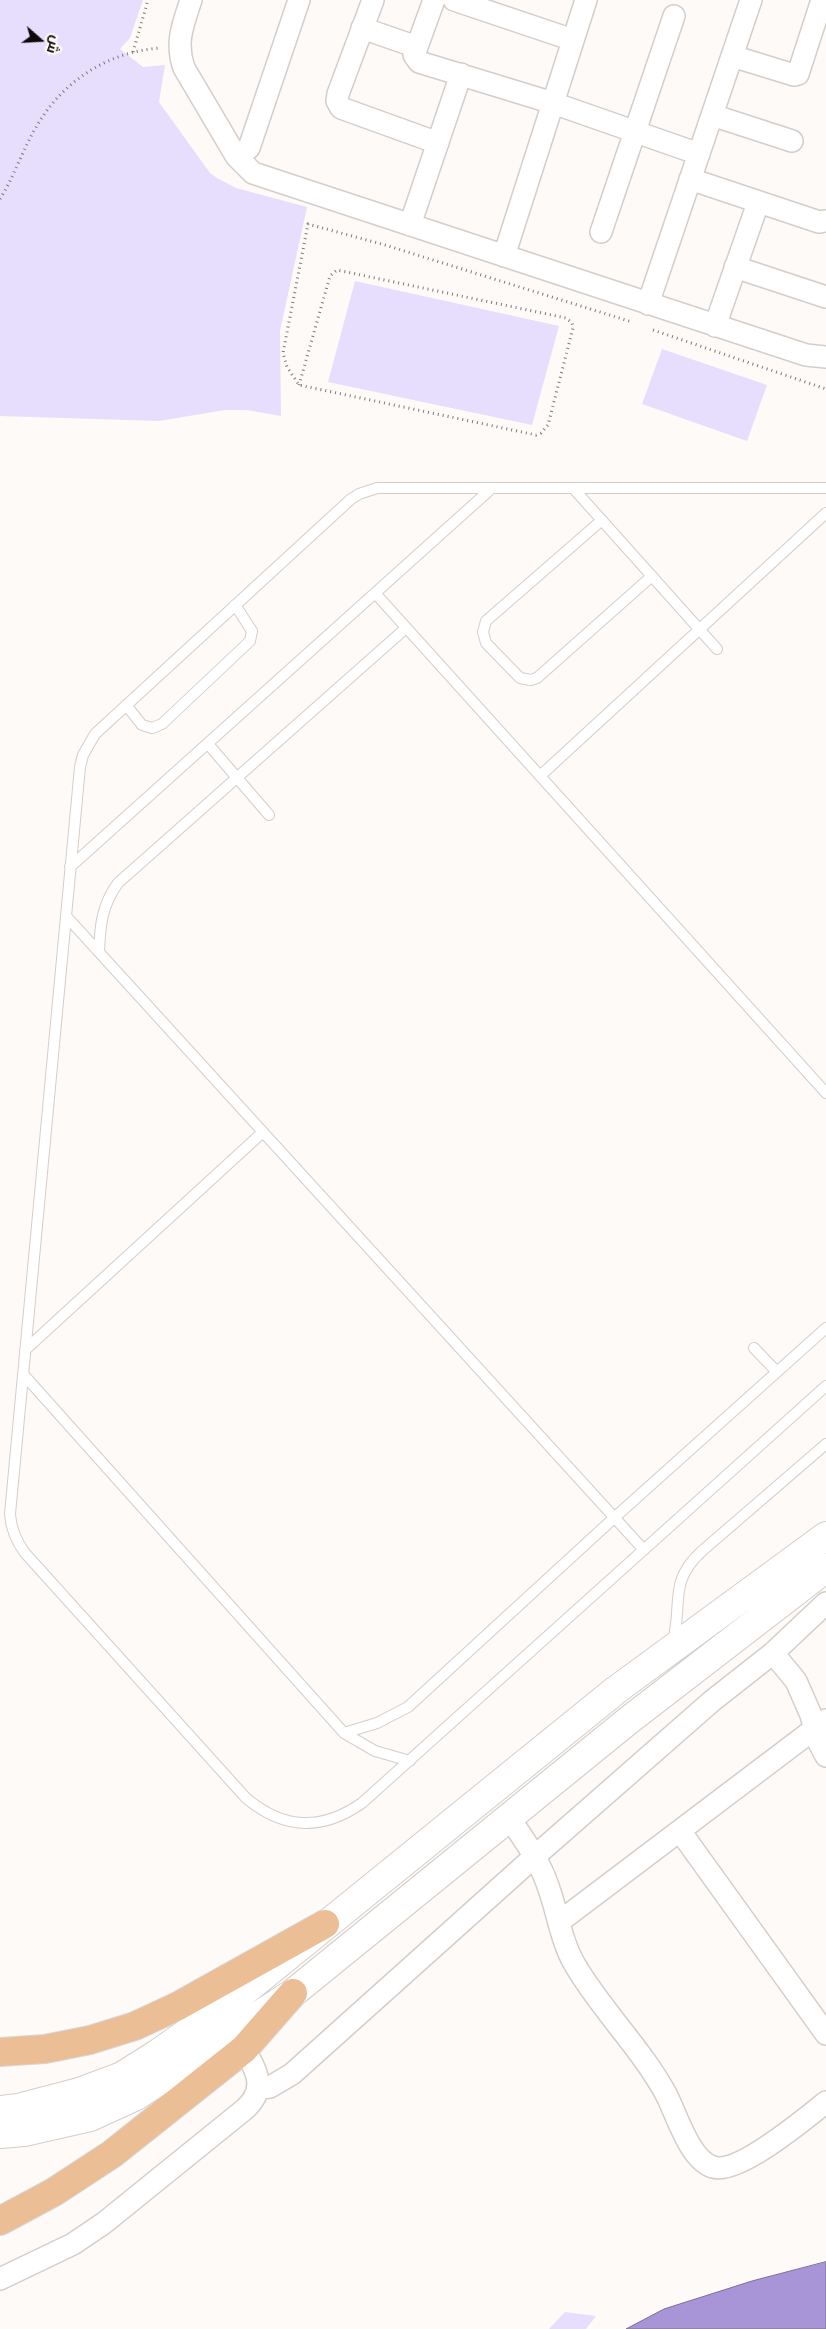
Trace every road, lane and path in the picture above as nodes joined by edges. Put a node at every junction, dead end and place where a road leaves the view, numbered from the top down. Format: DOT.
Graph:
graph roads {
  1 [pos="148,0"];
  2 [pos="191,0"];
  3 [pos="300,0"];
  4 [pos="373,0"];
  5 [pos="434,0"];
  6 [pos="454,0"];
  7 [pos="586,0"];
  8 [pos="751,0"];
  9 [pos="822,0"];
  10 [pos="490,6"];
  11 [pos="674,16"];
  12 [pos="362,28"];
  13 [pos="574,40"];
  14 [pos="417,47"];
  15 [pos="179,48"];
  16 [pos="133,52"];
  17 [pos="732,56"];
  18 [pos="461,74"];
  19 [pos="553,102"];
  20 [pos="712,115"];
  21 [pos="635,132"];
  22 [pos="792,141"];
  23 [pos="438,143"];
  24 [pos="249,148"];
  25 [pos="699,154"];
  26 [pos="690,180"];
  27 [pos="0,199"];
  28 [pos="758,203"];
  29 [pos="826,221"];
  30 [pos="410,225"];
  31 [pos="601,232"];
  32 [pos="504,256"];
  33 [pos="735,267"];
  34 [pos="826,297"];
  35 [pos="648,304"];
  36 [pos="632,322"];
  37 [pos="715,326"];
  38 [pos="654,330"];
  39 [pos="826,356"];
  40 [pos="299,384"];
  41 [pos="826,388"];
  42 [pos="492,488"];
  43 [pos="573,488"];
  44 [pos="826,488"];
  45 [pos="826,513"];
  46 [pos="602,520"];
  47 [pos="652,576"];
  48 [pos="375,593"];
  49 [pos="235,605"];
  50 [pos="406,628"];
  51 [pos="700,629"];
  52 [pos="717,649"];
  53 [pos="126,705"];
  54 [pos="208,744"];
  55 [pos="540,776"];
  56 [pos="237,778"];
  57 [pos="269,815"];
  58 [pos="70,867"];
  59 [pos="66,916"];
  60 [pos="99,952"];
  61 [pos="826,1093"];
  62 [pos="263,1132"];
  63 [pos="826,1328"];
  64 [pos="754,1348"];
  65 [pos="25,1350"];
  66 [pos="777,1372"];
  67 [pos="23,1374"];
  68 [pos="826,1386"];
  69 [pos="826,1444"];
  70 [pos="614,1518"];
  71 [pos="826,1536"];
  72 [pos="644,1550"];
  73 [pos="826,1568"];
  74 [pos="826,1603"];
  75 [pos="672,1647"];
  76 [pos="773,1653"];
  77 [pos="820,1724"];
  78 [pos="344,1733"];
  79 [pos="826,1756"];
  80 [pos="410,1761"];
  81 [pos="510,1818"];
  82 [pos="680,1831"];
  83 [pos="534,1857"];
  84 [pos="560,1922"];
  85 [pos="324,1924"];
  86 [pos="293,1993"];
  87 [pos="826,2034"];
  88 [pos="244,2049"];
  89 [pos="0,2052"];
  90 [pos="258,2089"];
  91 [pos="826,2102"];
  92 [pos="0,2110"];
  93 [pos="0,2134"];
  94 [pos="0,2221"];
  95 [pos="0,2279"];
  1 -- 16 [label="path"];
  2 -- 15 [label="street"];
  3 -- 24 [label="street"];
  4 -- 12 [label="street"];
  5 -- 14 [label="street"];
  6 -- 10 [label="street"];
  7 -- 13 [label="street"];
  8 -- 17 [label="street"];
  9 -- 17 [label="street"];
  10 -- 13 [label="street"];
  11 -- 21 [label="street"];
  12 -- 14 [label="street"];
  12 -- 23 [label="street"];
  13 -- 19 [label="street"];
  14 -- 18 [label="street"];
  15 -- 16 [label="path"];
  15 -- 30 [label="street"];
  16 -- 27 [label="path"];
  17 -- 20 [label="street"];
  18 -- 19 [label="street"];
  18 -- 23 [label="street"];
  19 -- 21 [label="street"];
  19 -- 32 [label="street"];
  20 -- 22 [label="street"];
  20 -- 25 [label="street"];
  21 -- 25 [label="street"];
  21 -- 31 [label="street"];
  23 -- 30 [label="street"];
  25 -- 26 [label="street"];
  26 -- 28 [label="street"];
  26 -- 35 [label="street"];
  28 -- 29 [label="street"];
  28 -- 33 [label="street"];
  30 -- 32 [label="street"];
  32 -- 35 [label="street"];
  33 -- 34 [label="street"];
  33 -- 37 [label="street"];
  35 -- 37 [label="street"];
  36 -- 40 [label="path"];
  37 -- 39 [label="street"];
  38 -- 41 [label="path"];
  40 -- 40 [label="path"];
  42 -- 43 [label="lane"];
  42 -- 48 [label="lane"];
  42 -- 49 [label="lane"];
  43 -- 44 [label="lane"];
  43 -- 46 [label="lane"];
  45 -- 51 [label="lane"];
  46 -- 47 [label="lane"];
  46 -- 47 [label="lane"];
  47 -- 51 [label="lane"];
  48 -- 50 [label="lane"];
  48 -- 54 [label="lane"];
  49 -- 53 [label="lane"];
  49 -- 53 [label="lane"];
  50 -- 55 [label="lane"];
  50 -- 56 [label="lane"];
  51 -- 52 [label="lane"];
  51 -- 55 [label="lane"];
  53 -- 58 [label="lane"];
  54 -- 56 [label="lane"];
  54 -- 58 [label="lane"];
  55 -- 61 [label="lane"];
  56 -- 57 [label="lane"];
  56 -- 60 [label="lane"];
  58 -- 59 [label="lane"];
  59 -- 60 [label="lane"];
  59 -- 65 [label="lane"];
  60 -- 62 [label="lane"];
  62 -- 65 [label="lane"];
  62 -- 70 [label="lane"];
  63 -- 66 [label="lane"];
  64 -- 66 [label="lane"];
  65 -- 67 [label="lane"];
  66 -- 70 [label="lane"];
  67 -- 78 [label="lane"];
  67 -- 80 [label="lane"];
  68 -- 72 [label="lane"];
  69 -- 75 [label="lane"];
  70 -- 72 [label="lane"];
  70 -- 78 [label="lane"];
  71 -- 75 [label="main road"];
  72 -- 80 [label="lane"];
  73 -- 81 [label="main road"];
  74 -- 76 [label="street"];
  75 -- 85 [label="main road"];
  76 -- 77 [label="street"];
  76 -- 83 [label="street"];
  77 -- 79 [label="street"];
  77 -- 82 [label="street"];
  78 -- 80 [label="lane"];
  81 -- 83 [label="street"];
  81 -- 86 [label="main road"];
  82 -- 84 [label="street"];
  82 -- 87 [label="street"];
  83 -- 84 [label="street"];
  83 -- 90 [label="street"];
  84 -- 91 [label="street"];
  85 -- 89 [label="highway"];
  85 -- 92 [label="main road"];
  86 -- 88 [label="highway"];
  86 -- 93 [label="main road"];
  88 -- 90 [label="street"];
  88 -- 94 [label="highway"];
  90 -- 95 [label="street"];
}
